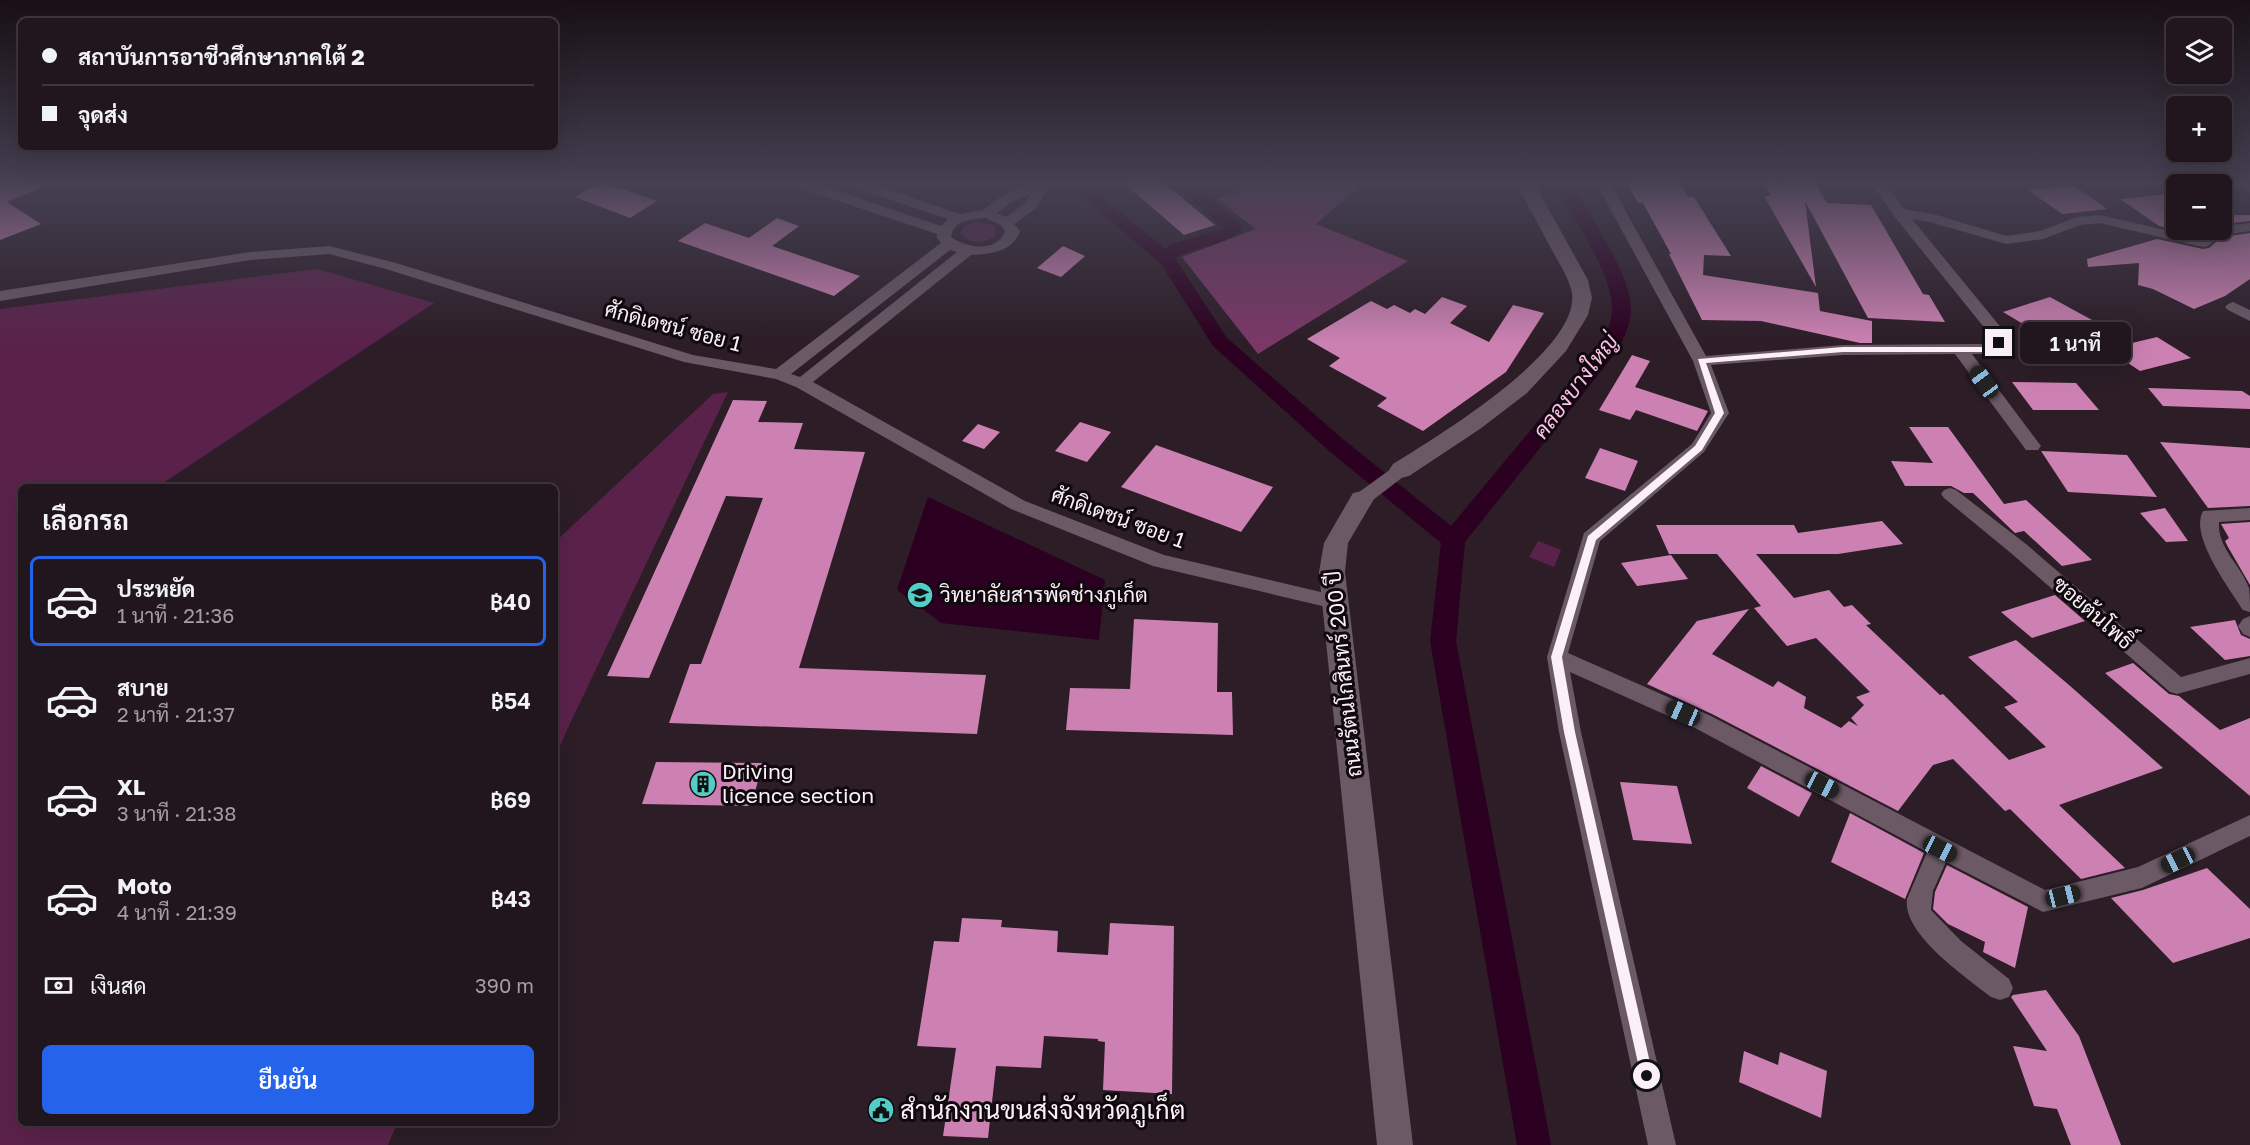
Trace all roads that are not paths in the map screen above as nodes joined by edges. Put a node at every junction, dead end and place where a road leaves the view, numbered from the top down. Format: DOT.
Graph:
graph roads {
  1 [pos="942,236"];
  2 [pos="1012,236"];
  3 [pos="1554,236"];
  4 [pos="1632,236"];
  5 [pos="1918,236"];
  6 [pos="1991,236"];
  7 [pos="2032,236"];
  8 [pos="2177,236"];
  9 [pos="2211,236"];
  10 [pos="946,238"];
  11 [pos="967,251"];
  12 [pos="0,296"];
  13 [pos="2233,308"];
  14 [pos="2250,316"];
  15 [pos="1960,349"];
  16 [pos="1701,361"];
  17 [pos="778,375"];
  18 [pos="802,383"];
  19 [pos="2032,446"];
  20 [pos="1401,470"];
  21 [pos="1950,494"];
  22 [pos="1362,499"];
  23 [pos="2250,514"];
  24 [pos="1335,602"];
  25 [pos="2250,605"];
  26 [pos="2250,624"];
  27 [pos="2250,629"];
  28 [pos="1557,657"];
  29 [pos="2250,666"];
  30 [pos="2250,825"];
  31 [pos="1940,849"];
  32 [pos="2000,988"];
  33 [pos="1395,1145"];
  34 [pos="1662,1145"];
  1 -- 10 [label="street"];
  2 -- 11 [label="street"];
  3 -- 20 [label="street, ถนนรัตนโกสินทร์ 200 ปี"];
  4 -- 16 [label="street"];
  5 -- 15 [label="street"];
  6 -- 7 [label="street"];
  8 -- 9 [label="street"];
  10 -- 11 [label="street"];
  10 -- 17 [label="street"];
  11 -- 18 [label="street"];
  12 -- 17 [label="street, ศักดิเดชน์ ซอย 1"];
  13 -- 14 [label="street"];
  15 -- 16 [label="street"];
  15 -- 19 [label="street"];
  16 -- 28 [label="street"];
  17 -- 18 [label="street, ศักดิเดชน์ ซอย 1"];
  18 -- 24 [label="street, ศักดิเดชน์ ซอย 1"];
  20 -- 22 [label="street, ถนนรัตนโกสินทร์ 200 ปี"];
  21 -- 29 [label="street, ซอยต้นโพธิ์"];
  22 -- 24 [label="street, ถนนรัตนโกสินทร์ 200 ปี"];
  23 -- 25 [label="street"];
  24 -- 33 [label="street, ถนนรัตนโกสินทร์ 200 ปี"];
  26 -- 27 [label="street"];
  28 -- 31 [label="street"];
  28 -- 34 [label="street"];
  30 -- 31 [label="street"];
  31 -- 32 [label="street"];
}
